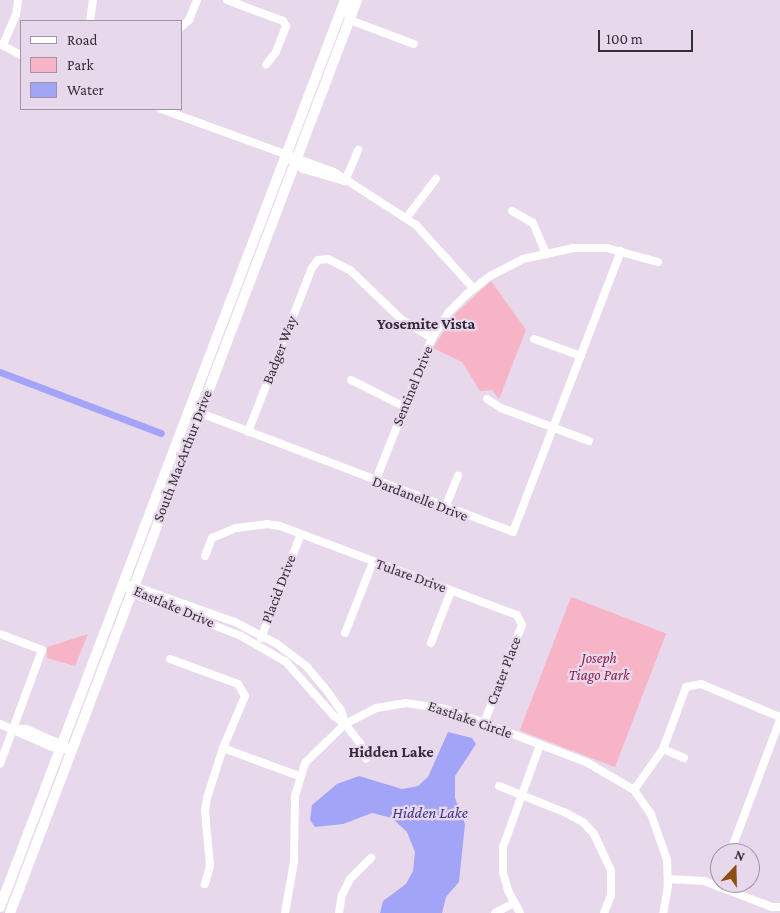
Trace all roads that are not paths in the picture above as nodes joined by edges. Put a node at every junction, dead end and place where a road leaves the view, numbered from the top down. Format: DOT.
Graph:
graph roads {
  1 [pos="18,0"];
  2 [pos="93,0"];
  3 [pos="197,0"];
  4 [pos="227,0"];
  5 [pos="345,0"];
  6 [pos="350,0"];
  7 [pos="357,0"];
  8 [pos="90,20"];
  9 [pos="350,20"];
  10 [pos="182,26"];
  11 [pos="1,44"];
  12 [pos="414,44"];
  13 [pos="20,54"];
  14 [pos="266,65"];
  15 [pos="164,110"];
  16 [pos="358,150"];
  17 [pos="286,156"];
  18 [pos="296,161"];
  19 [pos="436,179"];
  20 [pos="345,181"];
  21 [pos="512,211"];
  22 [pos="406,217"];
  23 [pos="621,251"];
  24 [pos="546,254"];
  25 [pos="658,262"];
  26 [pos="474,289"];
  27 [pos="432,338"];
  28 [pos="534,339"];
  29 [pos="581,356"];
  30 [pos="351,380"];
  31 [pos="487,399"];
  32 [pos="403,406"];
  33 [pos="188,408"];
  34 [pos="199,413"];
  35 [pos="555,428"];
  36 [pos="248,432"];
  37 [pos="589,441"];
  38 [pos="458,475"];
  39 [pos="375,482"];
  40 [pos="445,508"];
  41 [pos="301,534"];
  42 [pos="204,556"];
  43 [pos="373,562"];
  44 [pos="122,584"];
  45 [pos="133,588"];
  46 [pos="452,591"];
  47 [pos="521,619"];
  48 [pos="345,633"];
  49 [pos="0,634"];
  50 [pos="262,634"];
  51 [pos="431,643"];
  52 [pos="260,645"];
  53 [pos="170,659"];
  54 [pos="780,718"];
  55 [pos="484,723"];
  56 [pos="0,724"];
  57 [pos="345,724"];
  58 [pos="13,729"];
  59 [pos="540,745"];
  60 [pos="61,746"];
  61 [pos="223,748"];
  62 [pos="663,749"];
  63 [pos="72,750"];
  64 [pos="684,758"];
  65 [pos="366,759"];
  66 [pos="0,764"];
  67 [pos="299,776"];
  68 [pos="499,786"];
  69 [pos="634,790"];
  70 [pos="521,796"];
  71 [pos="734,843"];
  72 [pos="371,858"];
  73 [pos="668,879"];
  74 [pos="710,881"];
  75 [pos="205,884"];
  76 [pos="742,893"];
  77 [pos="514,903"];
  78 [pos="0,906"];
  79 [pos="780,907"];
  80 [pos="11,912"];
  81 [pos="285,913"];
  82 [pos="339,913"];
  83 [pos="495,913"];
  84 [pos="520,913"];
  85 [pos="604,913"];
  86 [pos="663,913"];
  1 -- 11 [label="street"];
  2 -- 8 [label="street"];
  3 -- 10 [label="street"];
  4 -- 14 [label="street"];
  5 -- 17 [label="main road, South MacArthur Drive"];
  6 -- 9 [label="street"];
  7 -- 9 [label="main road, South MacArthur Drive"];
  9 -- 12 [label="street"];
  9 -- 18 [label="main road, South MacArthur Drive"];
  11 -- 13 [label="street"];
  15 -- 17 [label="street"];
  16 -- 20 [label="street"];
  17 -- 18 [label="street"];
  17 -- 33 [label="main road, South MacArthur Drive"];
  18 -- 20 [label="street"];
  18 -- 34 [label="main road, South MacArthur Drive"];
  19 -- 22 [label="street"];
  20 -- 22 [label="street"];
  21 -- 24 [label="street"];
  22 -- 26 [label="street"];
  23 -- 24 [label="street, Sentinel Drive"];
  23 -- 25 [label="street, Sentinel Drive"];
  23 -- 29 [label="street"];
  24 -- 26 [label="street, Sentinel Drive"];
  26 -- 27 [label="street, Sentinel Drive"];
  27 -- 32 [label="street, Sentinel Drive"];
  27 -- 36 [label="street, Badger Way"];
  28 -- 29 [label="street"];
  29 -- 35 [label="street"];
  30 -- 32 [label="street"];
  31 -- 35 [label="street"];
  32 -- 39 [label="street, Sentinel Drive"];
  33 -- 34 [label="street, Dardanelle Drive"];
  33 -- 44 [label="main road, South MacArthur Drive"];
  34 -- 36 [label="street, Dardanelle Drive"];
  34 -- 45 [label="main road, South MacArthur Drive"];
  35 -- 37 [label="street"];
  35 -- 40 [label="street, Dardanelle Drive"];
  36 -- 39 [label="street, Dardanelle Drive"];
  38 -- 40 [label="street"];
  39 -- 40 [label="street, Dardanelle Drive"];
  41 -- 42 [label="street, Tulare Drive"];
  41 -- 43 [label="street, Tulare Drive"];
  41 -- 50 [label="street, Placid Drive"];
  43 -- 46 [label="street, Tulare Drive"];
  43 -- 48 [label="street"];
  44 -- 45 [label="street, Eastlake Drive"];
  44 -- 60 [label="main road, South MacArthur Drive"];
  45 -- 50 [label="street, Eastlake Drive"];
  45 -- 52 [label="street, Eastlake Drive"];
  45 -- 63 [label="main road, South MacArthur Drive"];
  46 -- 47 [label="street, Tulare Drive"];
  46 -- 51 [label="street"];
  47 -- 55 [label="street, Crater Place"];
  49 -- 58 [label="street"];
  50 -- 52 [label="street, Placid Drive"];
  50 -- 57 [label="street, Eastlake Drive"];
  52 -- 57 [label="street, Eastlake Drive"];
  53 -- 61 [label="street"];
  54 -- 62 [label="street"];
  54 -- 71 [label="street"];
  55 -- 57 [label="street, Eastlake Circle"];
  55 -- 59 [label="street, Eastlake Circle"];
  56 -- 58 [label="street"];
  57 -- 65 [label="street, Eastlake Drive"];
  57 -- 67 [label="street, Eastlake Circle"];
  58 -- 60 [label="street"];
  58 -- 66 [label="street"];
  59 -- 69 [label="street, Eastlake Circle"];
  59 -- 70 [label="street"];
  60 -- 63 [label="street"];
  60 -- 78 [label="main road, South MacArthur Drive"];
  61 -- 67 [label="street"];
  61 -- 75 [label="street"];
  62 -- 64 [label="street"];
  62 -- 69 [label="street"];
  63 -- 80 [label="main road, South MacArthur Drive"];
  67 -- 81 [label="street, Eastlake Circle"];
  68 -- 70 [label="street"];
  69 -- 73 [label="street, Eastlake Circle"];
  70 -- 77 [label="street"];
  70 -- 85 [label="street"];
  72 -- 82 [label="street"];
  73 -- 74 [label="street"];
  73 -- 86 [label="street, Eastlake Circle"];
  76 -- 79 [label="street"];
  77 -- 83 [label="street"];
  77 -- 84 [label="street"];
  78 -- 80 [label="street"];
}
